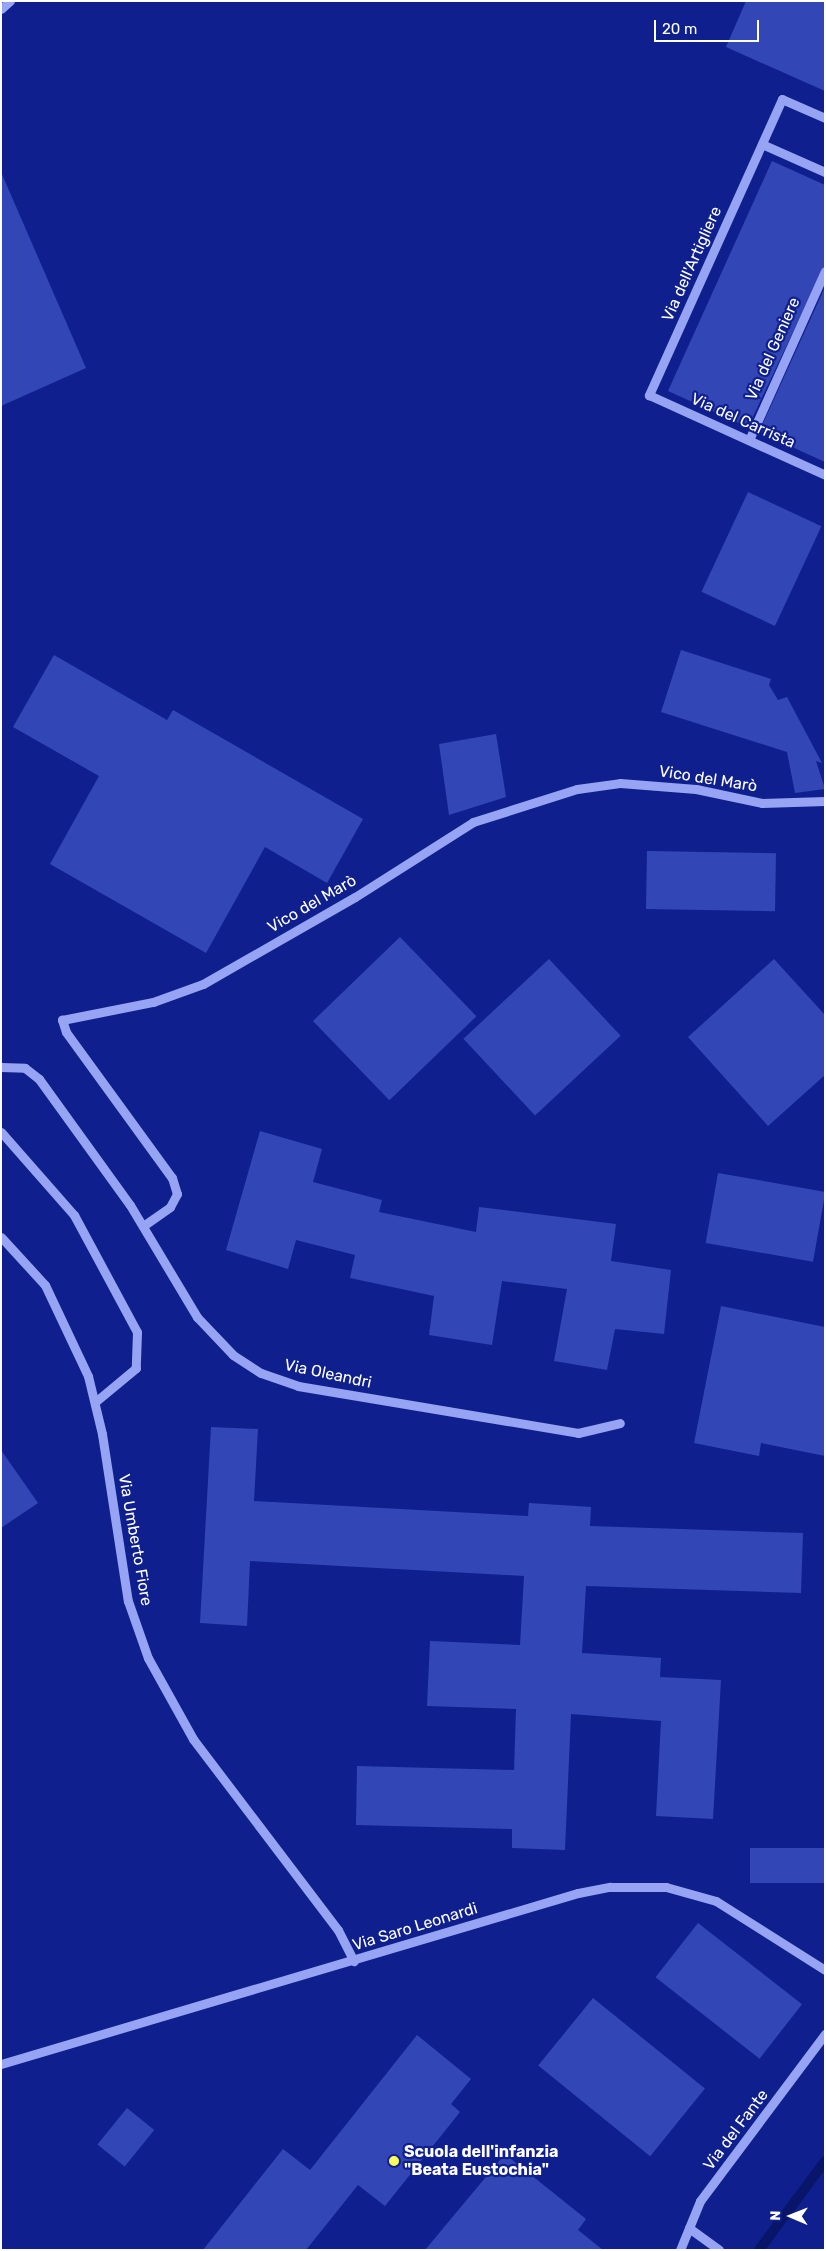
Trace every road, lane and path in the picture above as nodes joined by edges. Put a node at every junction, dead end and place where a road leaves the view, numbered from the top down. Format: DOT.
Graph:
graph roads {
  1 [pos="10,1"];
  2 [pos="1,9"];
  3 [pos="825,118"];
  4 [pos="762,144"];
  5 [pos="825,172"];
  6 [pos="825,271"];
  7 [pos="649,395"];
  8 [pos="749,440"];
  9 [pos="825,475"];
  10 [pos="825,801"];
  11 [pos="1,1067"];
  12 [pos="1,1132"];
  13 [pos="143,1226"];
  14 [pos="1,1237"];
  15 [pos="95,1402"];
  16 [pos="620,1423"];
  17 [pos="354,1961"];
  18 [pos="825,1970"];
  19 [pos="825,2034"];
  20 [pos="1,2064"];
  21 [pos="689,2228"];
  22 [pos="680,2250"];
  23 [pos="719,2250"];
  1 -- 2 [label="street"];
  3 -- 4 [label="street, Via dell'Artigliere"];
  4 -- 5 [label="street"];
  4 -- 7 [label="street, Via dell'Artigliere"];
  6 -- 8 [label="street, Via del Geniere"];
  7 -- 8 [label="street, Via del Carrista"];
  8 -- 9 [label="street, Via del Carrista"];
  10 -- 13 [label="street, Vico del Marò"];
  11 -- 13 [label="street, Via Oleandri"];
  12 -- 15 [label="street"];
  13 -- 16 [label="street, Via Oleandri"];
  14 -- 15 [label="street, Via Umberto Fiore"];
  15 -- 17 [label="street, Via Umberto Fiore"];
  17 -- 18 [label="street, Via Saro Leonardi"];
  17 -- 20 [label="street, Via Saro Leonardi"];
  19 -- 21 [label="street, Via del Fante"];
  21 -- 22 [label="street, Via del Fante"];
  21 -- 23 [label="street"];
}
